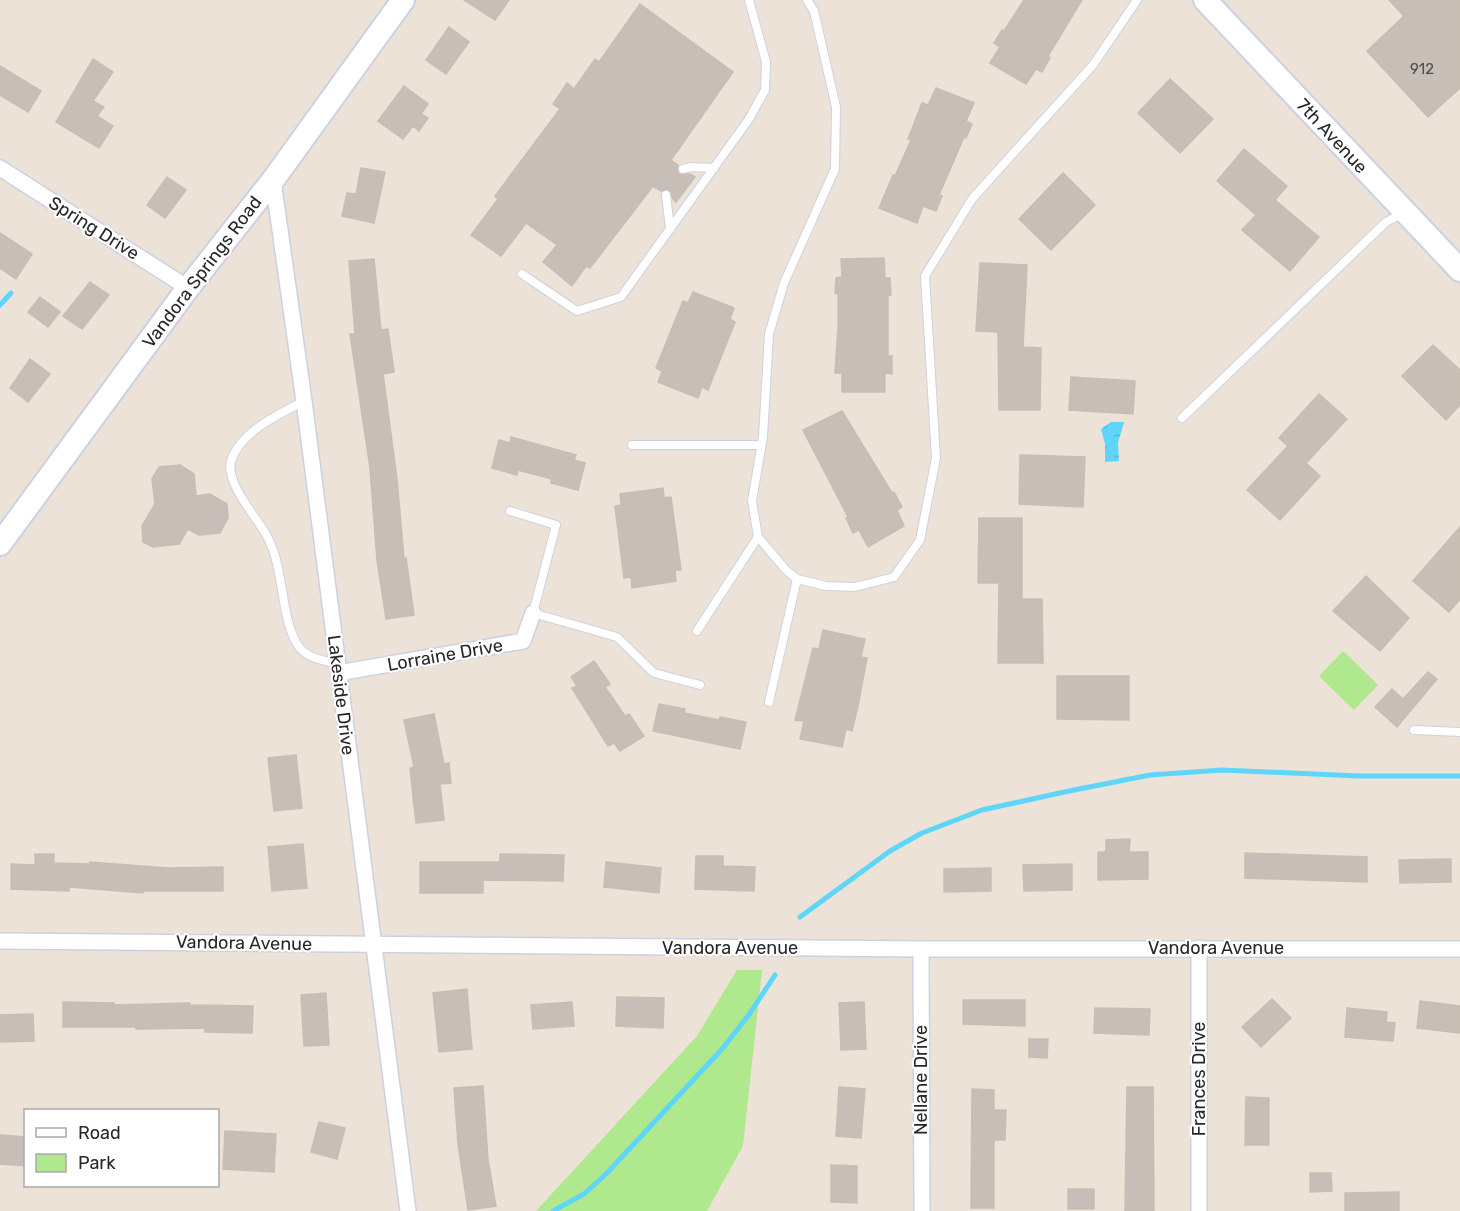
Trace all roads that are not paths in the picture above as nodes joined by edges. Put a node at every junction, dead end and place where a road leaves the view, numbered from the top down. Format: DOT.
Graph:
graph roads {
  1 [pos="403,0"];
  2 [pos="749,0"];
  3 [pos="807,0"];
  4 [pos="1137,0"];
  5 [pos="1205,0"];
  6 [pos="0,168"];
  7 [pos="714,168"];
  8 [pos="683,169"];
  9 [pos="273,180"];
  10 [pos="666,195"];
  11 [pos="1404,213"];
  12 [pos="670,229"];
  13 [pos="1460,270"];
  14 [pos="522,274"];
  15 [pos="189,288"];
  16 [pos="304,401"];
  17 [pos="1182,418"];
  18 [pos="632,445"];
  19 [pos="761,445"];
  20 [pos="510,511"];
  21 [pos="758,537"];
  22 [pos="0,544"];
  23 [pos="797,579"];
  24 [pos="533,614"];
  25 [pos="696,631"];
  26 [pos="338,668"];
  27 [pos="700,685"];
  28 [pos="769,702"];
  29 [pos="1414,730"];
  30 [pos="1460,732"];
  31 [pos="0,941"];
  32 [pos="374,945"];
  33 [pos="1199,948"];
  34 [pos="1460,949"];
  35 [pos="921,950"];
  36 [pos="408,1211"];
  37 [pos="922,1211"];
  38 [pos="1200,1211"];
  1 -- 9 [label="street, Vandora Springs Road"];
  2 -- 7 [label="lane"];
  3 -- 19 [label="lane"];
  4 -- 23 [label="lane"];
  5 -- 11 [label="street, 7th Avenue"];
  6 -- 15 [label="street, Spring Drive"];
  7 -- 8 [label="lane"];
  7 -- 12 [label="lane"];
  9 -- 15 [label="street, Vandora Springs Road"];
  9 -- 16 [label="street, Lakeside Drive"];
  10 -- 12 [label="lane"];
  11 -- 13 [label="street, 7th Avenue"];
  11 -- 17 [label="lane"];
  12 -- 14 [label="lane"];
  15 -- 22 [label="street, Vandora Springs Road"];
  16 -- 26 [label="street, Lakeside Drive"];
  16 -- 26 [label="lane"];
  18 -- 19 [label="lane"];
  19 -- 21 [label="lane"];
  20 -- 24 [label="lane"];
  21 -- 23 [label="lane"];
  21 -- 25 [label="lane"];
  23 -- 28 [label="lane"];
  24 -- 26 [label="street, Lorraine Drive"];
  24 -- 27 [label="lane"];
  26 -- 32 [label="street, Lakeside Drive"];
  29 -- 30 [label="lane"];
  31 -- 32 [label="street, Vandora Avenue"];
  32 -- 35 [label="street, Vandora Avenue"];
  32 -- 36 [label="street, Lakeside Drive"];
  33 -- 34 [label="street, Vandora Avenue"];
  33 -- 35 [label="street, Vandora Avenue"];
  33 -- 38 [label="street, Frances Drive"];
  35 -- 37 [label="street, Nellane Drive"];
}
